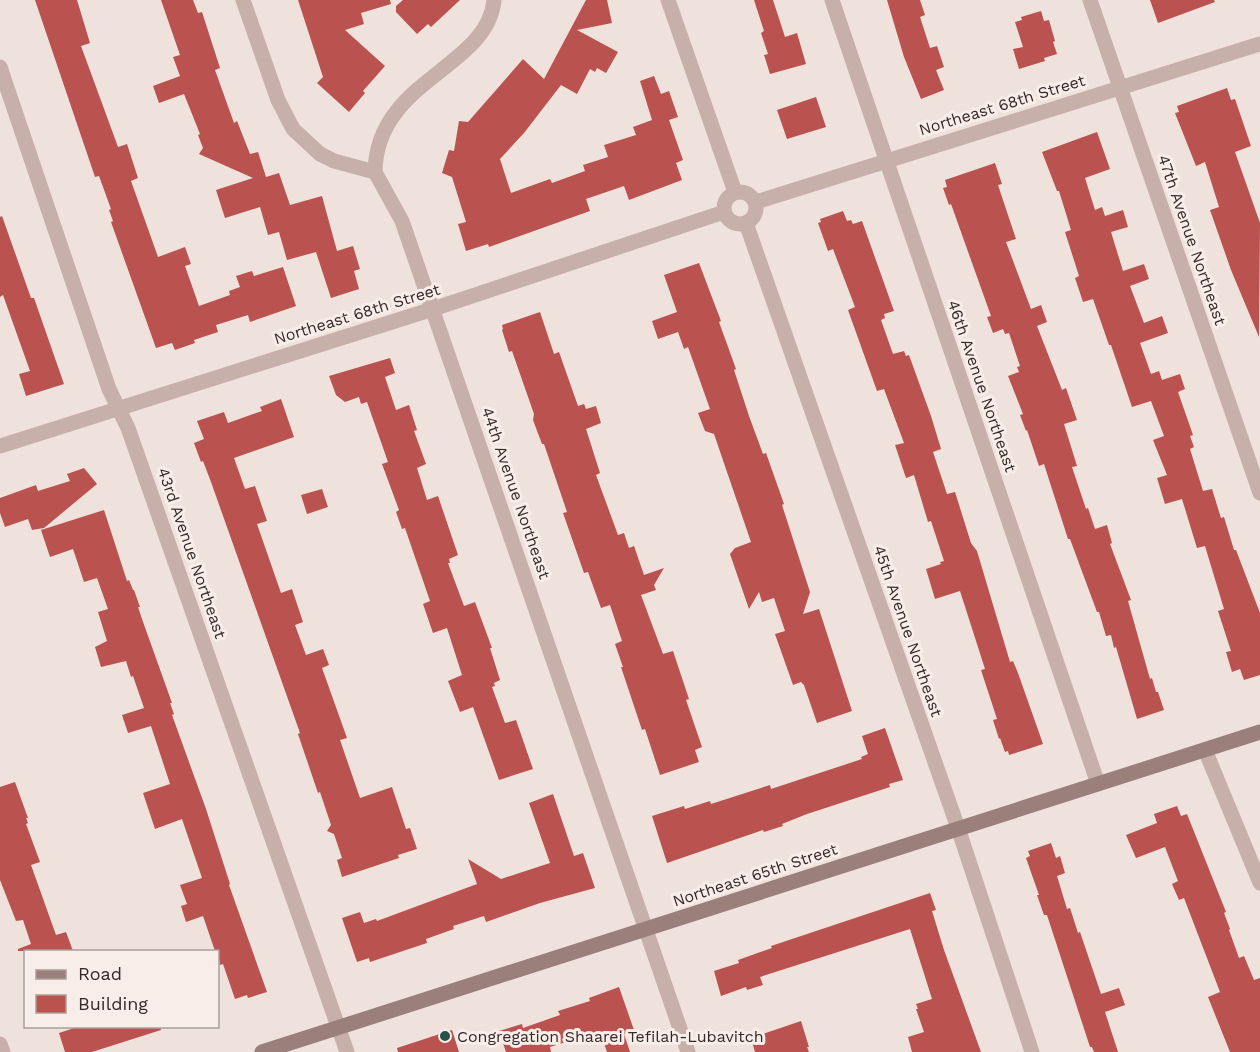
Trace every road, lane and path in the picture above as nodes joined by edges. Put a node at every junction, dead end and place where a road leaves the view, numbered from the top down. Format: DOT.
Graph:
graph roads {
  1 [pos="243,0"];
  2 [pos="494,0"];
  3 [pos="668,0"];
  4 [pos="832,0"];
  5 [pos="1090,0"];
  6 [pos="1260,44"];
  7 [pos="0,67"];
  8 [pos="1121,87"];
  9 [pos="886,160"];
  10 [pos="375,172"];
  11 [pos="735,192"];
  12 [pos="756,202"];
  13 [pos="724,212"];
  14 [pos="746,223"];
  15 [pos="433,309"];
  16 [pos="118,407"];
  17 [pos="0,446"];
  18 [pos="1260,493"];
  19 [pos="1260,732"];
  20 [pos="1205,750"];
  21 [pos="1098,784"];
  22 [pos="958,828"];
  23 [pos="1260,883"];
  24 [pos="646,929"];
  25 [pos="340,1027"];
  26 [pos="0,1044"];
  27 [pos="3,1052"];
  28 [pos="262,1052"];
  29 [pos="347,1052"];
  30 [pos="688,1052"];
  31 [pos="1032,1052"];
  1 -- 10 [label="street"];
  2 -- 10 [label="street"];
  3 -- 11 [label="street"];
  4 -- 9 [label="street, 46th Avenue Northeast"];
  5 -- 8 [label="street, 47th Avenue Northeast"];
  6 -- 8 [label="street, Northeast 68th Street"];
  7 -- 16 [label="street, 43rd Avenue Northeast"];
  8 -- 9 [label="street, Northeast 68th Street"];
  8 -- 18 [label="street, 47th Avenue Northeast"];
  9 -- 12 [label="street, Northeast 68th Street"];
  9 -- 21 [label="street, 46th Avenue Northeast"];
  10 -- 15 [label="street, 44th Avenue Northeast"];
  11 -- 12 [label="street"];
  11 -- 13 [label="street"];
  12 -- 14 [label="street"];
  13 -- 14 [label="street"];
  13 -- 15 [label="street, Northeast 68th Street"];
  14 -- 22 [label="street, 45th Avenue Northeast"];
  15 -- 16 [label="street, Northeast 68th Street"];
  15 -- 24 [label="street, 44th Avenue Northeast"];
  16 -- 17 [label="street, Northeast 68th Street"];
  16 -- 25 [label="street, 43rd Avenue Northeast"];
  19 -- 20 [label="main road, Northeast 65th Street"];
  20 -- 21 [label="main road, Northeast 65th Street"];
  20 -- 23 [label="street"];
  21 -- 22 [label="main road, Northeast 65th Street"];
  22 -- 24 [label="main road, Northeast 65th Street"];
  22 -- 31 [label="street, 45th Avenue Northeast"];
  24 -- 25 [label="main road, Northeast 65th Street"];
  24 -- 30 [label="street, 44th Avenue Northeast"];
  25 -- 28 [label="main road, Northeast 65th Street"];
  25 -- 29 [label="street, 43rd Avenue Northeast"];
  26 -- 27 [label="street"];
}
